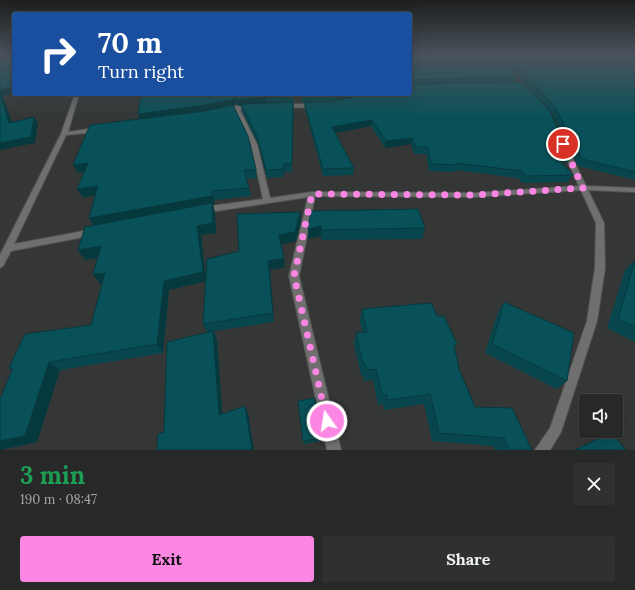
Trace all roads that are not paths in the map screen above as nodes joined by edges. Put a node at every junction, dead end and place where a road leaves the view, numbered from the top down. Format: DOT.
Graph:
graph roads {
  1 [pos="76,96"];
  2 [pos="262,106"];
  3 [pos="277,106"];
  4 [pos="321,106"];
  5 [pos="236,108"];
  6 [pos="222,112"];
  7 [pos="103,129"];
  8 [pos="64,134"];
  9 [pos="563,144"];
  10 [pos="583,188"];
  11 [pos="635,190"];
  12 [pos="312,194"];
  13 [pos="267,201"];
  14 [pos="198,211"];
  15 [pos="99,230"];
  16 [pos="8,248"];
  17 [pos="0,264"];
  18 [pos="334,450"];
  19 [pos="542,450"];
  1 -- 8 [label="street"];
  2 -- 5 [label="street"];
  3 -- 4 [label="street"];
  5 -- 6 [label="street"];
  5 -- 13 [label="street"];
  7 -- 8 [label="street"];
  8 -- 16 [label="street"];
  9 -- 10 [label="street"];
  10 -- 11 [label="street"];
  10 -- 12 [label="street"];
  10 -- 19 [label="street"];
  12 -- 13 [label="street"];
  12 -- 18 [label="street"];
  13 -- 14 [label="street"];
  15 -- 16 [label="street"];
  16 -- 17 [label="street"];
}
